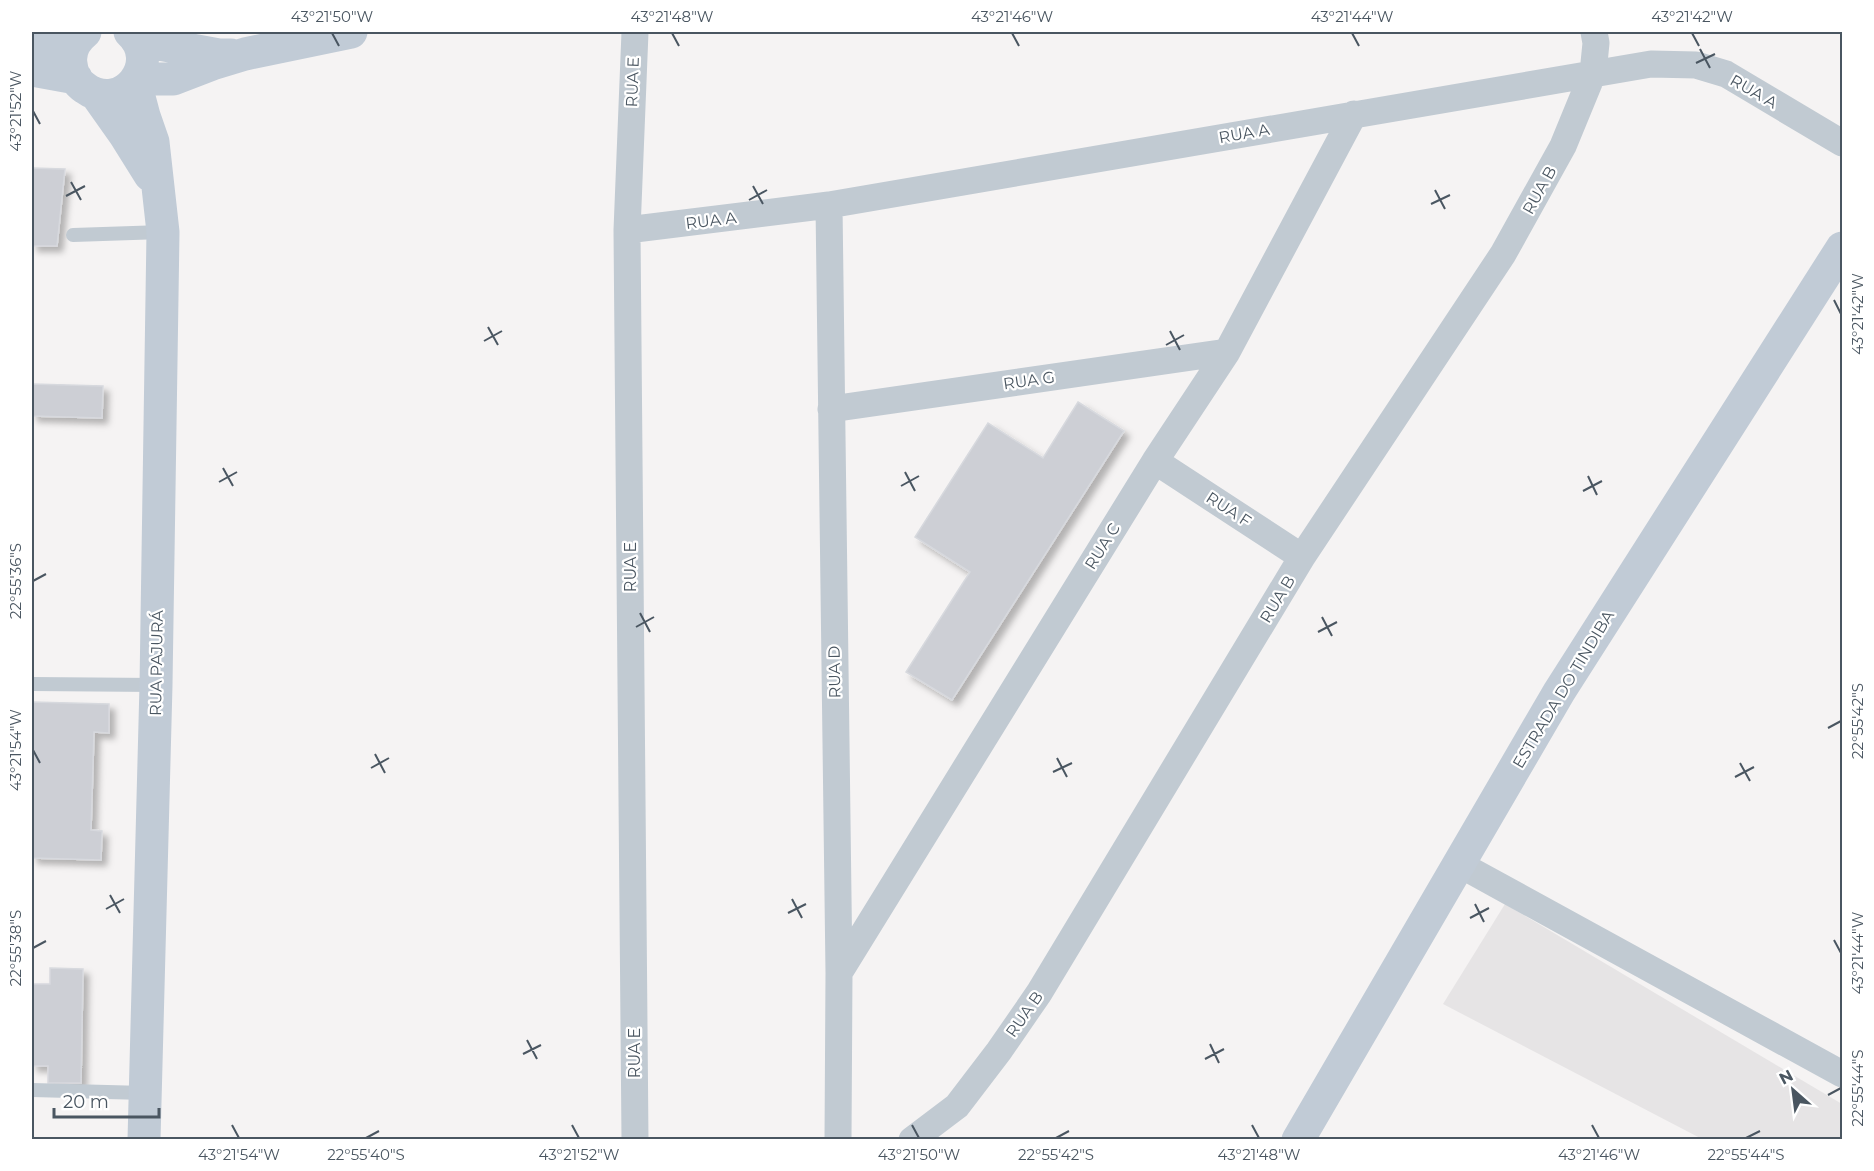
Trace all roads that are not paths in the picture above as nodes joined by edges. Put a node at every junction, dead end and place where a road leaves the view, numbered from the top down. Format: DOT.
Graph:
graph roads {
  1 [pos="351,32"];
  2 [pos="635,32"];
  3 [pos="1594,32"];
  4 [pos="79,35"];
  5 [pos="134,36"];
  6 [pos="32,47"];
  7 [pos="245,54"];
  8 [pos="32,70"];
  9 [pos="1593,74"];
  10 [pos="136,80"];
  11 [pos="86,86"];
  12 [pos="1354,114"];
  13 [pos="1842,143"];
  14 [pos="157,186"];
  15 [pos="829,205"];
  16 [pos="627,230"];
  17 [pos="163,232"];
  18 [pos="73,235"];
  19 [pos="1842,248"];
  20 [pos="1227,352"];
  21 [pos="831,408"];
  22 [pos="1155,461"];
  23 [pos="1302,557"];
  24 [pos="32,684"];
  25 [pos="156,685"];
  26 [pos="1459,864"];
  27 [pos="839,973"];
  28 [pos="1842,1074"];
  29 [pos="32,1090"];
  30 [pos="145,1093"];
  31 [pos="144,1140"];
  32 [pos="635,1140"];
  33 [pos="838,1140"];
  34 [pos="912,1140"];
  35 [pos="1298,1140"];
  1 -- 7 [label="street"];
  2 -- 16 [label="street, RUA E"];
  3 -- 9 [label="street, RUA B"];
  4 -- 6 [label="street"];
  4 -- 11 [label="street"];
  5 -- 7 [label="street"];
  5 -- 10 [label="street"];
  7 -- 10 [label="street"];
  8 -- 11 [label="street"];
  9 -- 12 [label="street, RUA A"];
  9 -- 13 [label="street, RUA A"];
  9 -- 23 [label="street, RUA B"];
  10 -- 11 [label="street"];
  10 -- 14 [label="street, RUA PAJURÁ"];
  11 -- 14 [label="street, RUA PAJURÁ"];
  12 -- 15 [label="street, RUA A"];
  12 -- 20 [label="street, RUA C"];
  14 -- 17 [label="street, RUA PAJURÁ"];
  15 -- 16 [label="street, RUA A"];
  15 -- 21 [label="street, RUA D"];
  16 -- 32 [label="street, RUA E"];
  17 -- 18 [label="lane"];
  17 -- 25 [label="street, RUA PAJURÁ"];
  19 -- 26 [label="street, ESTRADA DO TINDIBA"];
  20 -- 21 [label="street, RUA G"];
  20 -- 22 [label="street, RUA C"];
  21 -- 27 [label="street, RUA D"];
  22 -- 23 [label="street, RUA F"];
  22 -- 27 [label="street, RUA C"];
  23 -- 34 [label="street, RUA B"];
  24 -- 25 [label="lane"];
  25 -- 30 [label="street, RUA PAJURÁ"];
  26 -- 28 [label="street"];
  26 -- 35 [label="street, ESTRADA DO TINDIBA"];
  27 -- 33 [label="street, RUA D"];
  29 -- 30 [label="lane"];
  30 -- 31 [label="street, RUA PAJURÁ"];
}
